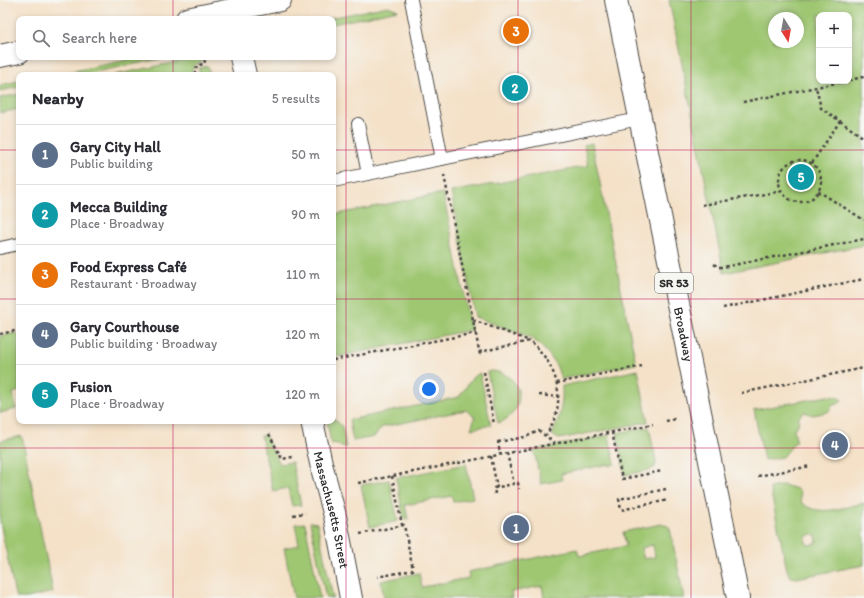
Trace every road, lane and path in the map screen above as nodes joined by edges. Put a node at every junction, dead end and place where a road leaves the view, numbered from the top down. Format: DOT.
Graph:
graph roads {
  1 [pos="280,0"];
  2 [pos="411,0"];
  3 [pos="616,0"];
  4 [pos="232,10"];
  5 [pos="202,16"];
  6 [pos="16,53"];
  7 [pos="0,56"];
  8 [pos="204,60"];
  9 [pos="242,60"];
  10 [pos="195,72"];
  11 [pos="244,72"];
  12 [pos="864,78"];
  13 [pos="852,80"];
  14 [pos="832,84"];
  15 [pos="816,87"];
  16 [pos="743,102"];
  17 [pos="640,119"];
  18 [pos="840,121"];
  19 [pos="358,124"];
  20 [pos="864,138"];
  21 [pos="442,158"];
  22 [pos="812,164"];
  23 [pos="368,174"];
  24 [pos="336,180"];
  25 [pos="782,191"];
  26 [pos="818,191"];
  27 [pos="702,205"];
  28 [pos="864,220"];
  29 [pos="864,239"];
  30 [pos="16,245"];
  31 [pos="0,248"];
  32 [pos="714,264"];
  33 [pos="864,279"];
  34 [pos="723,308"];
  35 [pos="473,320"];
  36 [pos="16,331"];
  37 [pos="476,332"];
  38 [pos="0,334"];
  39 [pos="530,341"];
  40 [pos="336,359"];
  41 [pos="642,366"];
  42 [pos="864,368"];
  43 [pos="484,372"];
  44 [pos="557,383"];
  45 [pos="741,393"];
  46 [pos="539,395"];
  47 [pos="559,397"];
  48 [pos="675,419"];
  49 [pos="666,421"];
  50 [pos="313,424"];
  51 [pos="494,424"];
  52 [pos="653,424"];
  53 [pos="612,432"];
  54 [pos="268,434"];
  55 [pos="546,435"];
  56 [pos="556,443"];
  57 [pos="507,453"];
  58 [pos="500,454"];
  59 [pos="491,456"];
  60 [pos="294,457"];
  61 [pos="811,466"];
  62 [pos="662,471"];
  63 [pos="392,476"];
  64 [pos="758,476"];
  65 [pos="358,483"];
  66 [pos="514,484"];
  67 [pos="506,486"];
  68 [pos="497,488"];
  69 [pos="518,489"];
  70 [pos="666,489"];
  71 [pos="507,491"];
  72 [pos="495,494"];
  73 [pos="668,500"];
  74 [pos="305,513"];
  75 [pos="293,515"];
  76 [pos="402,525"];
  77 [pos="359,534"];
  78 [pos="414,547"];
  79 [pos="408,548"];
  80 [pos="377,577"];
  81 [pos="351,598"];
  82 [pos="738,598"];
  1 -- 4 [label="main road"];
  2 -- 21 [label="lane"];
  3 -- 17 [label="main road, Broadway / SR 53"];
  4 -- 5 [label="main road"];
  6 -- 7 [label="main road"];
  8 -- 10 [label="path"];
  9 -- 11 [label="main road"];
  12 -- 13 [label="path"];
  14 -- 15 [label="path"];
  15 -- 16 [label="path"];
  15 -- 18 [label="path"];
  17 -- 21 [label="lane"];
  17 -- 82 [label="main road, Broadway / SR 53"];
  18 -- 20 [label="path"];
  18 -- 22 [label="path"];
  19 -- 23 [label="lane"];
  21 -- 23 [label="lane"];
  21 -- 35 [label="path"];
  22 -- 25 [label="path"];
  22 -- 26 [label="path"];
  23 -- 24 [label="lane"];
  25 -- 26 [label="path"];
  25 -- 27 [label="path"];
  26 -- 28 [label="path"];
  29 -- 32 [label="path"];
  30 -- 31 [label="lane"];
  33 -- 34 [label="path"];
  35 -- 37 [label="path"];
  35 -- 39 [label="path"];
  36 -- 38 [label="path"];
  37 -- 39 [label="path"];
  37 -- 40 [label="path"];
  39 -- 44 [label="path"];
  41 -- 44 [label="path"];
  42 -- 45 [label="path"];
  43 -- 51 [label="path"];
  44 -- 47 [label="path"];
  46 -- 47 [label="path"];
  47 -- 55 [label="path"];
  48 -- 49 [label="path"];
  50 -- 81 [label="main road, Massachusetts Street"];
  52 -- 53 [label="path"];
  53 -- 56 [label="path"];
  53 -- 62 [label="path"];
  54 -- 60 [label="path"];
  55 -- 56 [label="path"];
  55 -- 58 [label="path"];
  56 -- 57 [label="path"];
  57 -- 58 [label="path"];
  57 -- 66 [label="path"];
  58 -- 59 [label="path"];
  59 -- 63 [label="path"];
  59 -- 68 [label="path"];
  61 -- 64 [label="path"];
  63 -- 65 [label="path"];
  63 -- 76 [label="path"];
  66 -- 67 [label="path"];
  66 -- 69 [label="path"];
  67 -- 68 [label="path"];
  67 -- 71 [label="path"];
  68 -- 72 [label="path"];
  70 -- 73 [label="path"];
  74 -- 75 [label="path"];
  76 -- 77 [label="path"];
  76 -- 79 [label="path"];
  78 -- 79 [label="path"];
  79 -- 80 [label="path"];
}
